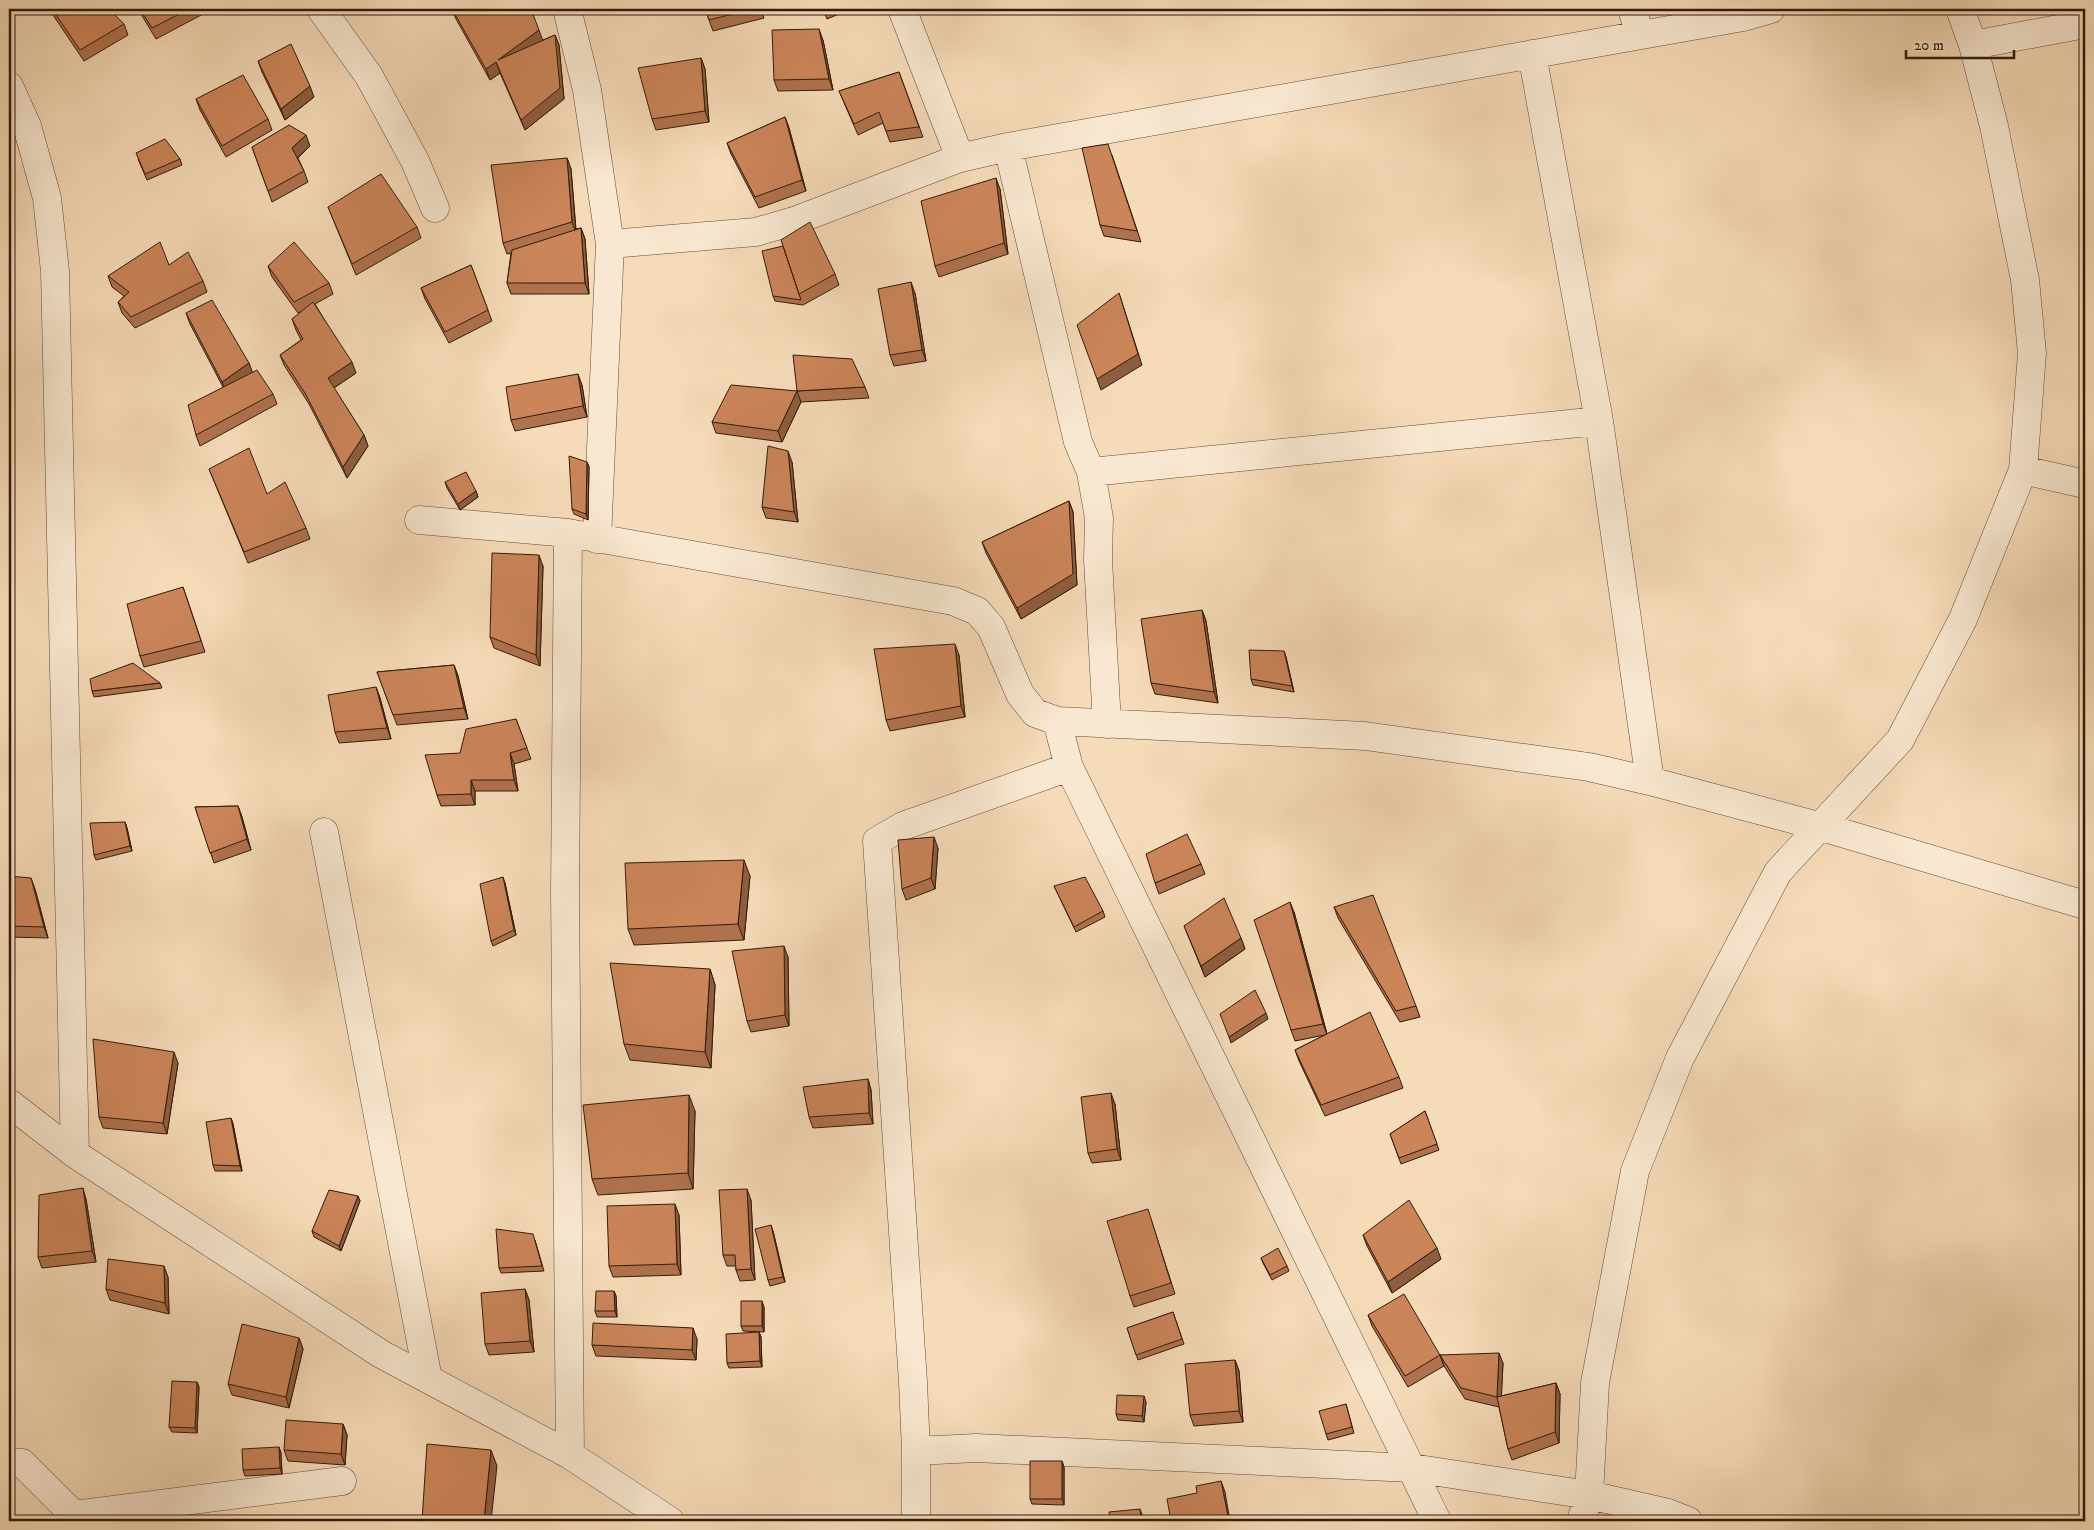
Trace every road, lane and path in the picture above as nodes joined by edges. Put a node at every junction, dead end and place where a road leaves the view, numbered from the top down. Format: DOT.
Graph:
graph roads {
  1 [pos="321,9"];
  2 [pos="567,9"];
  3 [pos="902,9"];
  4 [pos="1632,9"];
  5 [pos="1771,9"];
  6 [pos="1960,9"];
  7 [pos="2085,24"];
  8 [pos="1640,36"];
  9 [pos="1972,45"];
  10 [pos="1532,54"];
  11 [pos="9,86"];
  12 [pos="1008,147"];
  13 [pos="960,158"];
  14 [pos="435,208"];
  15 [pos="610,244"];
  16 [pos="1600,422"];
  17 [pos="2023,470"];
  18 [pos="1091,472"];
  19 [pos="2085,484"];
  20 [pos="419,520"];
  21 [pos="568,534"];
  22 [pos="597,539"];
  23 [pos="1057,721"];
  24 [pos="1107,724"];
  25 [pos="1069,767"];
  26 [pos="1650,781"];
  27 [pos="1822,827"];
  28 [pos="324,832"];
  29 [pos="2085,905"];
  30 [pos="9,1104"];
  31 [pos="75,1154"];
  32 [pos="428,1379"];
  33 [pos="916,1451"];
  34 [pos="570,1455"];
  35 [pos="9,1463"];
  36 [pos="1412,1468"];
  37 [pos="342,1481"];
  38 [pos="1589,1495"];
  39 [pos="74,1518"];
  40 [pos="670,1521"];
  41 [pos="916,1521"];
  42 [pos="1437,1521"];
  43 [pos="1581,1521"];
  44 [pos="1688,1521"];
  1 -- 14 [label="street"];
  2 -- 15 [label="street"];
  3 -- 13 [label="street"];
  4 -- 8 [label="street"];
  5 -- 8 [label="street"];
  6 -- 9 [label="street"];
  7 -- 9 [label="street"];
  8 -- 10 [label="street"];
  9 -- 17 [label="street"];
  10 -- 12 [label="street"];
  10 -- 16 [label="street"];
  11 -- 31 [label="street"];
  12 -- 13 [label="street"];
  12 -- 18 [label="street"];
  13 -- 15 [label="street"];
  15 -- 22 [label="street"];
  16 -- 18 [label="street"];
  16 -- 26 [label="street"];
  17 -- 19 [label="street"];
  17 -- 27 [label="street"];
  18 -- 24 [label="street"];
  20 -- 21 [label="street"];
  21 -- 22 [label="street"];
  21 -- 34 [label="street"];
  22 -- 23 [label="street"];
  23 -- 24 [label="street"];
  23 -- 25 [label="street"];
  24 -- 26 [label="street"];
  25 -- 33 [label="street"];
  25 -- 36 [label="street"];
  26 -- 27 [label="street"];
  27 -- 29 [label="street"];
  27 -- 38 [label="street"];
  28 -- 32 [label="street"];
  30 -- 31 [label="street"];
  31 -- 32 [label="street"];
  32 -- 34 [label="street"];
  33 -- 36 [label="street"];
  33 -- 41 [label="street"];
  34 -- 40 [label="street"];
  35 -- 39 [label="street"];
  36 -- 38 [label="street"];
  36 -- 42 [label="street"];
  37 -- 39 [label="street"];
  38 -- 43 [label="street"];
  38 -- 44 [label="street"];
}
